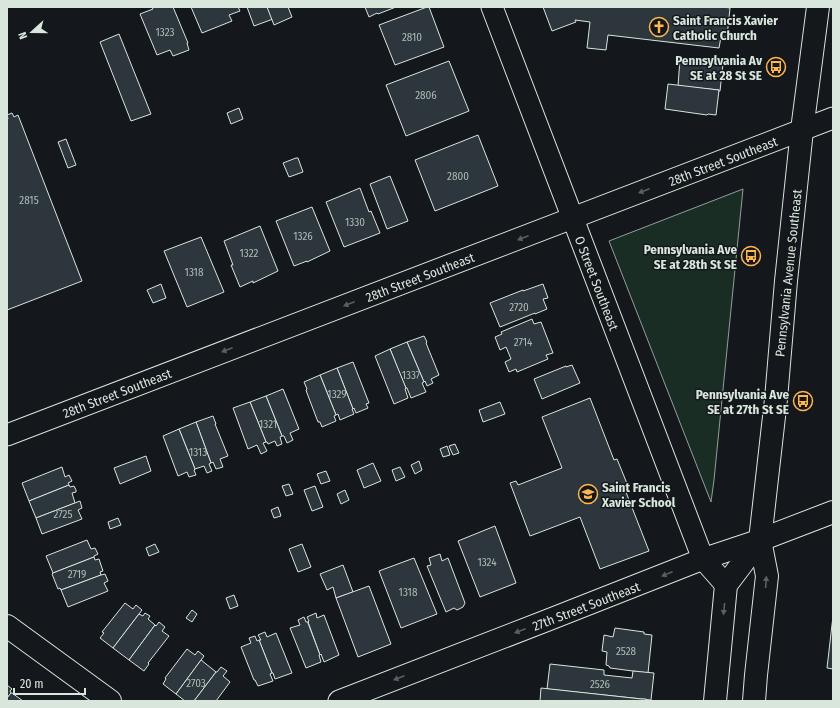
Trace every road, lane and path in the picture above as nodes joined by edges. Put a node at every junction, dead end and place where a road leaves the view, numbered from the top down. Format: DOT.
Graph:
graph roads {
  1 [pos="492,7"];
  2 [pos="818,7"];
  3 [pos="833,118"];
  4 [pos="802,130"];
  5 [pos="572,219"];
  6 [pos="7,435"];
  7 [pos="833,512"];
  8 [pos="760,540"];
  9 [pos="703,559"];
  10 [pos="726,585"];
  11 [pos="7,626"];
  12 [pos="110,701"];
  13 [pos="339,701"];
  14 [pos="715,701"];
  15 [pos="754,701"];
  1 -- 5 [label="street, O Street Southeast"];
  2 -- 4 [label="main road, Pennsylvania Avenue Southeast"];
  3 -- 4 [label="street, 28th Street Southeast"];
  4 -- 5 [label="street, 28th Street Southeast, one-way"];
  4 -- 8 [label="main road, Pennsylvania Avenue Southeast"];
  5 -- 6 [label="street, 28th Street Southeast, one-way"];
  5 -- 9 [label="street, O Street Southeast"];
  7 -- 8 [label="main road, 27th Street Southeast"];
  8 -- 9 [label="street, 27th Street Southeast"];
  8 -- 10 [label="main road"];
  15 -- 8 [label="main road, Pennsylvania Avenue Southeast, one-way"];
  9 -- 10 [label="street"];
  9 -- 13 [label="street, 27th Street Southeast, one-way"];
  10 -- 14 [label="main road, one-way"];
  11 -- 12 [label="main road"];
}
